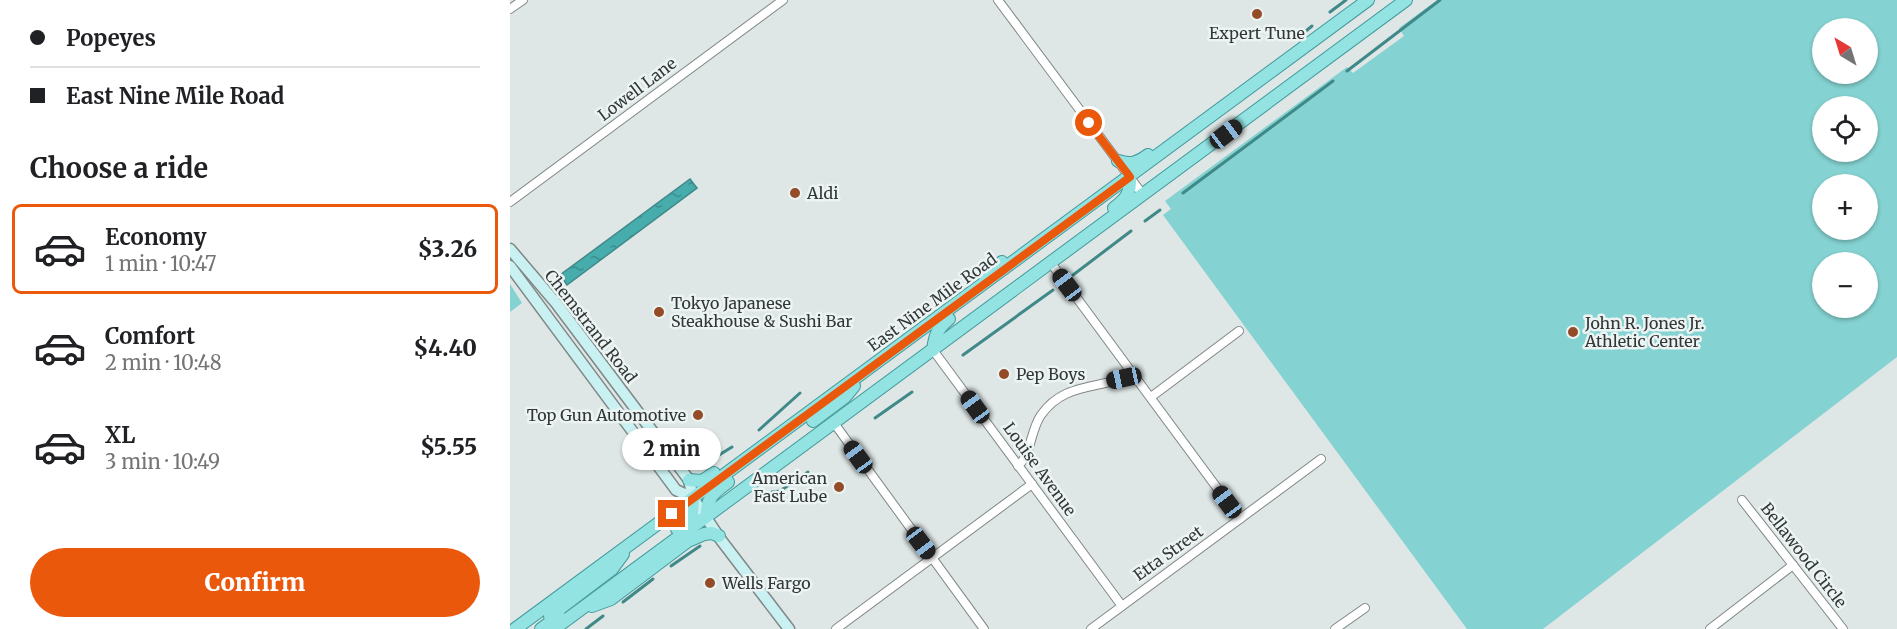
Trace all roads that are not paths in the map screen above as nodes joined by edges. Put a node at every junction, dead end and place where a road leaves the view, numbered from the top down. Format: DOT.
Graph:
graph roads {
  1 [pos="523,0"];
  2 [pos="783,0"];
  3 [pos="998,0"];
  4 [pos="1368,0"];
  5 [pos="1398,0"];
  6 [pos="1406,0"];
  7 [pos="510,9"];
  8 [pos="1390,12"];
  9 [pos="1347,16"];
  10 [pos="1264,106"];
  11 [pos="1220,111"];
  12 [pos="1118,161"];
  13 [pos="1130,177"];
  14 [pos="1143,195"];
  15 [pos="1100,199"];
  16 [pos="510,202"];
  17 [pos="510,249"];
  18 [pos="1051,263"];
  19 [pos="510,266"];
  20 [pos="982,273"];
  21 [pos="974,292"];
  22 [pos="958,304"];
  23 [pos="1239,331"];
  24 [pos="933,350"];
  25 [pos="865,372"];
  26 [pos="1133,373"];
  27 [pos="1151,397"];
  28 [pos="834,423"];
  29 [pos="1321,459"];
  30 [pos="1018,466"];
  31 [pos="689,480"];
  32 [pos="1032,484"];
  33 [pos="693,498"];
  34 [pos="1742,500"];
  35 [pos="707,516"];
  36 [pos="1240,519"];
  37 [pos="719,536"];
  38 [pos="629,546"];
  39 [pos="932,558"];
  40 [pos="1793,565"];
  41 [pos="1122,606"];
  42 [pos="1365,608"];
  43 [pos="577,612"];
  44 [pos="519,627"];
  45 [pos="546,628"];
  46 [pos="789,629"];
  47 [pos="836,629"];
  48 [pos="984,629"];
  49 [pos="1091,629"];
  50 [pos="1335,629"];
  51 [pos="1710,629"];
  52 [pos="1843,629"];
  1 -- 7 [label="street"];
  2 -- 16 [label="street, Lowell Lane"];
  3 -- 12 [label="street"];
  4 -- 9 [label="main road, East Nine Mile Road"];
  5 -- 8 [label="main road"];
  6 -- 8 [label="main road"];
  8 -- 10 [label="main road"];
  9 -- 10 [label="main road"];
  9 -- 11 [label="main road, East Nine Mile Road"];
  10 -- 14 [label="main road"];
  11 -- 12 [label="main road"];
  11 -- 13 [label="main road, East Nine Mile Road"];
  12 -- 13 [label="street"];
  13 -- 14 [label="street"];
  13 -- 15 [label="main road, East Nine Mile Road"];
  13 -- 18 [label="main road"];
  14 -- 18 [label="main road"];
  15 -- 20 [label="main road"];
  15 -- 21 [label="main road, East Nine Mile Road"];
  17 -- 31 [label="street, Chemstrand Road"];
  18 -- 24 [label="main road"];
  18 -- 26 [label="street"];
  19 -- 33 [label="street, Chemstrand Road"];
  21 -- 22 [label="main road, East Nine Mile Road"];
  21 -- 24 [label="main road"];
  22 -- 25 [label="main road, East Nine Mile Road"];
  22 -- 31 [label="main road"];
  23 -- 27 [label="street"];
  24 -- 28 [label="main road"];
  24 -- 30 [label="street, Louise Avenue"];
  25 -- 33 [label="main road, East Nine Mile Road"];
  25 -- 35 [label="main road"];
  26 -- 27 [label="street"];
  26 -- 30 [label="street"];
  27 -- 36 [label="street"];
  28 -- 35 [label="main road"];
  28 -- 39 [label="street"];
  29 -- 36 [label="street, Etta Street"];
  30 -- 32 [label="street, Louise Avenue"];
  31 -- 33 [label="street, Chemstrand Road"];
  32 -- 39 [label="street"];
  32 -- 41 [label="street, Louise Avenue"];
  33 -- 35 [label="street, Chemstrand Road"];
  33 -- 38 [label="main road, East Nine Mile Road"];
  33 -- 45 [label="main road"];
  34 -- 40 [label="street, Bellawood Circle"];
  35 -- 37 [label="street, Chemstrand Road"];
  35 -- 43 [label="main road"];
  36 -- 41 [label="street, Etta Street"];
  37 -- 43 [label="main road"];
  37 -- 46 [label="street, Chemstrand Road"];
  38 -- 44 [label="main road, East Nine Mile Road"];
  38 -- 45 [label="main road"];
  39 -- 47 [label="street"];
  39 -- 48 [label="street"];
  40 -- 51 [label="street"];
  40 -- 52 [label="street, Bellawood Circle"];
  41 -- 49 [label="street, Etta Street"];
  42 -- 50 [label="street"];
  43 -- 45 [label="main road"];
}
